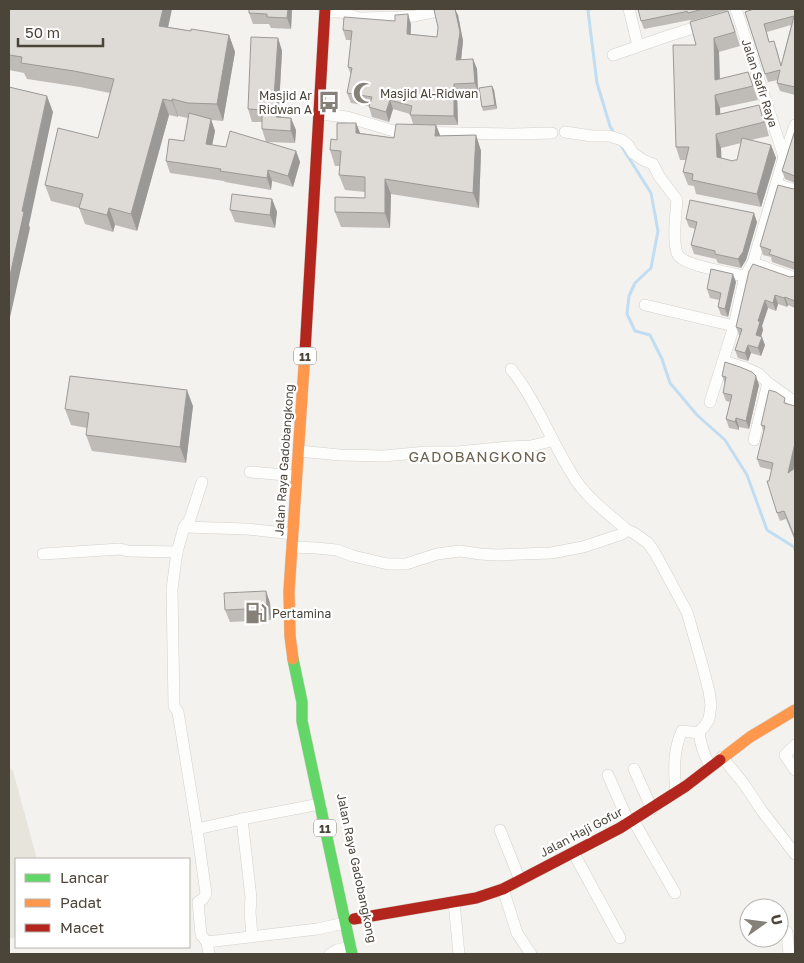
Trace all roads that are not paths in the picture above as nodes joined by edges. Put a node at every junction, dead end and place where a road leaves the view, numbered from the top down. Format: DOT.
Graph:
graph roads {
  1 [pos="359,9"];
  2 [pos="447,9"];
  3 [pos="628,9"];
  4 [pos="324,10"];
  5 [pos="340,12"];
  6 [pos="734,15"];
  7 [pos="638,46"];
  8 [pos="613,55"];
  9 [pos="319,114"];
  10 [pos="795,125"];
  11 [pos="565,132"];
  12 [pos="552,133"];
  13 [pos="784,157"];
  14 [pos="776,184"];
  15 [pos="795,190"];
  16 [pos="677,200"];
  17 [pos="689,200"];
  18 [pos="753,263"];
  19 [pos="745,276"];
  20 [pos="795,278"];
  21 [pos="645,305"];
  22 [pos="734,326"];
  23 [pos="723,361"];
  24 [pos="511,369"];
  25 [pos="768,383"];
  26 [pos="710,402"];
  27 [pos="795,402"];
  28 [pos="551,437"];
  29 [pos="754,440"];
  30 [pos="299,451"];
  31 [pos="250,472"];
  32 [pos="297,476"];
  33 [pos="202,482"];
  34 [pos="184,527"];
  35 [pos="627,530"];
  36 [pos="293,534"];
  37 [pos="292,547"];
  38 [pos="177,552"];
  39 [pos="43,554"];
  40 [pos="302,702"];
  41 [pos="795,710"];
  42 [pos="699,733"];
  43 [pos="795,746"];
  44 [pos="722,757"];
  45 [pos="711,767"];
  46 [pos="634,768"];
  47 [pos="795,770"];
  48 [pos="608,775"];
  49 [pos="676,793"];
  50 [pos="320,804"];
  51 [pos="652,809"];
  52 [pos="242,819"];
  53 [pos="631,821"];
  54 [pos="197,829"];
  55 [pos="500,830"];
  56 [pos="574,852"];
  57 [pos="795,854"];
  58 [pos="520,880"];
  59 [pos="502,889"];
  60 [pos="674,893"];
  61 [pos="454,902"];
  62 [pos="350,921"];
  63 [pos="252,936"];
  64 [pos="620,938"];
  65 [pos="207,942"];
  66 [pos="351,951"];
  67 [pos="209,954"];
  68 [pos="330,954"];
  69 [pos="361,954"];
  70 [pos="459,954"];
  71 [pos="531,954"];
  1 -- 5 [label="street"];
  2 -- 5 [label="street"];
  3 -- 7 [label="street"];
  4 -- 5 [label="street"];
  4 -- 9 [label="main road, Jalan Raya Gadobangkong / 11"];
  6 -- 7 [label="street"];
  6 -- 13 [label="street, Jalan Safir Raya"];
  7 -- 8 [label="street"];
  9 -- 12 [label="street"];
  9 -- 30 [label="main road, Jalan Raya Gadobangkong / 11"];
  10 -- 13 [label="street"];
  11 -- 16 [label="street"];
  13 -- 14 [label="street"];
  14 -- 15 [label="street"];
  14 -- 18 [label="street"];
  16 -- 17 [label="street"];
  16 -- 19 [label="street"];
  18 -- 19 [label="street"];
  18 -- 20 [label="street"];
  19 -- 22 [label="street"];
  21 -- 22 [label="street"];
  22 -- 23 [label="street"];
  23 -- 25 [label="street"];
  23 -- 26 [label="street"];
  24 -- 28 [label="street"];
  25 -- 27 [label="street"];
  25 -- 29 [label="street"];
  28 -- 30 [label="street"];
  28 -- 35 [label="street"];
  30 -- 32 [label="main road, Jalan Raya Gadobangkong / 11"];
  31 -- 32 [label="street"];
  32 -- 36 [label="main road, Jalan Raya Gadobangkong / 11"];
  33 -- 34 [label="street"];
  34 -- 36 [label="street"];
  34 -- 38 [label="street"];
  35 -- 37 [label="street"];
  35 -- 42 [label="street"];
  36 -- 37 [label="main road, Jalan Raya Gadobangkong / 11"];
  37 -- 40 [label="main road, Jalan Raya Gadobangkong / 11"];
  38 -- 39 [label="street"];
  38 -- 54 [label="street"];
  40 -- 50 [label="main road, Jalan Raya Gadobangkong / 11"];
  40 -- 62 [label="main road, Jalan Raya Gadobangkong / 11"];
  41 -- 44 [label="main road, Jalan Haji Gofur"];
  42 -- 45 [label="street"];
  42 -- 49 [label="street"];
  43 -- 47 [label="street"];
  44 -- 45 [label="main road, Jalan Haji Gofur"];
  44 -- 57 [label="street"];
  45 -- 49 [label="main road, Jalan Haji Gofur"];
  46 -- 51 [label="street"];
  48 -- 53 [label="street"];
  49 -- 51 [label="main road, Jalan Haji Gofur"];
  50 -- 52 [label="street"];
  50 -- 62 [label="main road, Jalan Raya Gadobangkong / 11"];
  51 -- 53 [label="main road, Jalan Haji Gofur"];
  52 -- 54 [label="street"];
  52 -- 63 [label="street"];
  53 -- 56 [label="main road, Jalan Haji Gofur"];
  53 -- 60 [label="street"];
  54 -- 65 [label="street"];
  55 -- 58 [label="street"];
  56 -- 58 [label="main road, Jalan Haji Gofur"];
  56 -- 64 [label="street"];
  58 -- 59 [label="main road, Jalan Haji Gofur"];
  59 -- 61 [label="main road, Jalan Haji Gofur"];
  59 -- 71 [label="street"];
  61 -- 62 [label="main road, Jalan Haji Gofur"];
  61 -- 70 [label="street"];
  62 -- 63 [label="street"];
  62 -- 66 [label="main road, Jalan Raya Gadobangkong / 11"];
  62 -- 69 [label="main road, Jalan Raya Gadobangkong / 11"];
  63 -- 65 [label="street"];
  65 -- 67 [label="street"];
  66 -- 68 [label="street"];
}
